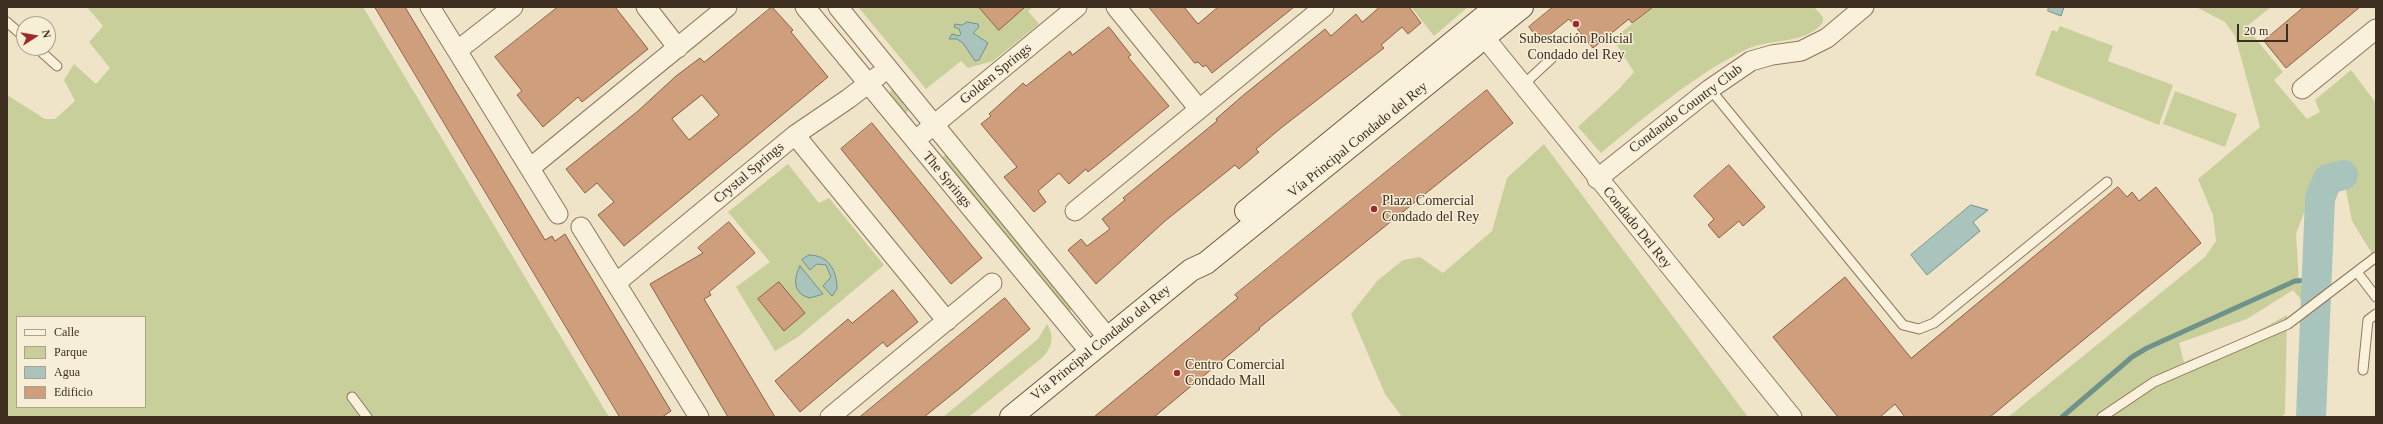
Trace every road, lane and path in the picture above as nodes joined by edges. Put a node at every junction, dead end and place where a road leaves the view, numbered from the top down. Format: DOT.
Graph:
graph roads {
  1 [pos="430,7"];
  2 [pos="513,7"];
  3 [pos="646,7"];
  4 [pos="727,7"];
  5 [pos="805,7"];
  6 [pos="838,7"];
  7 [pos="1077,7"];
  8 [pos="1116,7"];
  9 [pos="1324,7"];
  10 [pos="1522,7"];
  11 [pos="1864,7"];
  12 [pos="1491,11"];
  13 [pos="7,22"];
  14 [pos="2376,29"];
  15 [pos="16,30"];
  16 [pos="1474,35"];
  17 [pos="678,48"];
  18 [pos="458,50"];
  19 [pos="46,56"];
  20 [pos="1552,58"];
  21 [pos="57,66"];
  22 [pos="888,68"];
  23 [pos="868,84"];
  24 [pos="1523,85"];
  25 [pos="1710,89"];
  26 [pos="2302,89"];
  27 [pos="1200,109"];
  28 [pos="933,124"];
  29 [pos="795,135"];
  30 [pos="914,140"];
  31 [pos="530,168"];
  32 [pos="1597,179"];
  33 [pos="2107,182"];
  34 [pos="1075,211"];
  35 [pos="558,214"];
  36 [pos="581,227"];
  37 [pos="2376,257"];
  38 [pos="2357,272"];
  39 [pos="616,283"];
  40 [pos="992,283"];
  41 [pos="2376,297"];
  42 [pos="2376,314"];
  43 [pos="947,321"];
  44 [pos="1108,338"];
  45 [pos="1090,352"];
  46 [pos="2363,370"];
  47 [pos="352,397"];
  48 [pos="367,417"];
  49 [pos="699,417"];
  50 [pos="830,417"];
  51 [pos="1011,417"];
  52 [pos="1792,417"];
  53 [pos="2102,417"];
  1 -- 18 [label="street"];
  2 -- 18 [label="street"];
  3 -- 17 [label="street"];
  4 -- 17 [label="street"];
  5 -- 23 [label="street, The Springs"];
  6 -- 22 [label="street, The Springs"];
  7 -- 28 [label="street, Golden Springs"];
  8 -- 27 [label="street"];
  9 -- 27 [label="street"];
  10 -- 16 [label="street, Vía Principal Condado del Rey"];
  11 -- 25 [label="street, Condando Country Club"];
  12 -- 16 [label="street"];
  13 -- 15 [label="lane"];
  14 -- 26 [label="street"];
  16 -- 24 [label="street, Condado Del Rey"];
  16 -- 44 [label="street, Vía Principal Condado del Rey"];
  17 -- 31 [label="street"];
  18 -- 31 [label="street"];
  19 -- 21 [label="lane"];
  20 -- 24 [label="lane"];
  22 -- 23 [label="street, Crystal Springs"];
  22 -- 28 [label="street, The Springs"];
  23 -- 29 [label="street, Crystal Springs"];
  23 -- 30 [label="street, The Springs"];
  24 -- 32 [label="street, Condado Del Rey"];
  25 -- 32 [label="street, Condando Country Club"];
  25 -- 33 [label="lane"];
  27 -- 34 [label="street"];
  28 -- 30 [label="street, Golden Springs"];
  28 -- 44 [label="street, The Springs"];
  29 -- 39 [label="street, Crystal Springs"];
  29 -- 43 [label="street"];
  30 -- 45 [label="street, The Springs"];
  31 -- 35 [label="street"];
  32 -- 52 [label="street, Condado Del Rey"];
  36 -- 39 [label="street"];
  37 -- 38 [label="lane"];
  38 -- 41 [label="lane"];
  38 -- 53 [label="lane"];
  39 -- 49 [label="street"];
  40 -- 43 [label="street"];
  42 -- 46 [label="lane"];
  43 -- 50 [label="street"];
  44 -- 45 [label="street, Vía Principal Condado del Rey"];
  45 -- 51 [label="street, Vía Principal Condado del Rey"];
  47 -- 48 [label="lane"];
}
